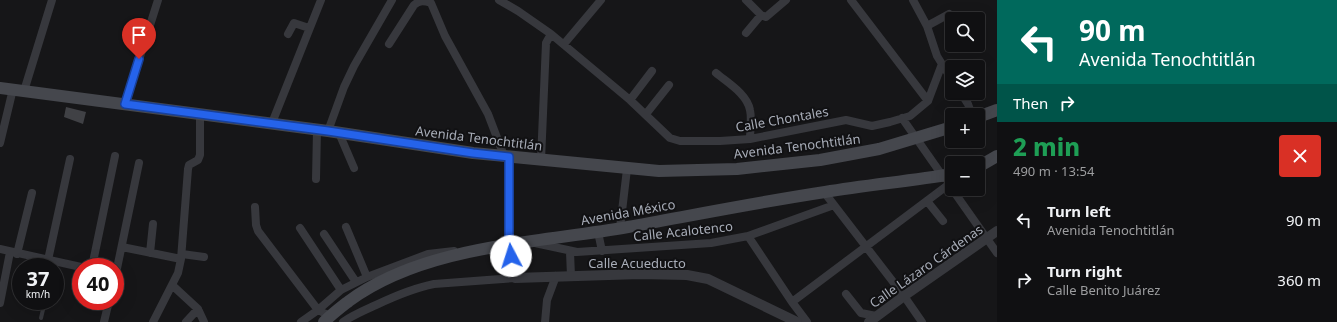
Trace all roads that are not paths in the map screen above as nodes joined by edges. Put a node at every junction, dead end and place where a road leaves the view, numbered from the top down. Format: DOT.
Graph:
graph roads {
  1 [pos="52,0"];
  2 [pos="158,0"];
  3 [pos="321,0"];
  4 [pos="392,0"];
  5 [pos="499,0"];
  6 [pos="601,0"];
  7 [pos="746,0"];
  8 [pos="786,0"];
  9 [pos="851,0"];
  10 [pos="913,0"];
  11 [pos="761,15"];
  12 [pos="945,16"];
  13 [pos="927,26"];
  14 [pos="309,28"];
  15 [pos="746,33"];
  16 [pos="288,34"];
  17 [pos="551,34"];
  18 [pos="389,44"];
  19 [pos="564,44"];
  20 [pos="942,64"];
  21 [pos="945,69"];
  22 [pos="652,71"];
  23 [pos="716,73"];
  24 [pos="669,85"];
  25 [pos="0,88"];
  26 [pos="18,90"];
  27 [pos="630,100"];
  28 [pos="928,100"];
  29 [pos="125,104"];
  30 [pos="997,110"];
  31 [pos="200,113"];
  32 [pos="646,114"];
  33 [pos="985,114"];
  34 [pos="902,118"];
  35 [pos="272,123"];
  36 [pos="945,129"];
  37 [pos="328,131"];
  38 [pos="750,139"];
  39 [pos="916,139"];
  40 [pos="0,143"];
  41 [pos="115,156"];
  42 [pos="506,156"];
  43 [pos="997,156"];
  44 [pos="70,159"];
  45 [pos="541,160"];
  46 [pos="139,163"];
  47 [pos="985,163"];
  48 [pos="354,168"];
  49 [pos="627,169"];
  50 [pos="945,176"];
  51 [pos="316,179"];
  52 [pos="945,182"];
  53 [pos="945,186"];
  54 [pos="824,192"];
  55 [pos="32,193"];
  56 [pos="959,196"];
  57 [pos="927,201"];
  58 [pos="834,205"];
  59 [pos="255,207"];
  60 [pos="943,221"];
  61 [pos="152,224"];
  62 [pos="346,227"];
  63 [pos="300,228"];
  64 [pos="620,228"];
  65 [pos="997,231"];
  66 [pos="598,232"];
  67 [pos="324,234"];
  68 [pos="748,236"];
  69 [pos="987,239"];
  70 [pos="530,242"];
  71 [pos="509,244"];
  72 [pos="122,247"];
  73 [pos="866,247"];
  74 [pos="483,248"];
  75 [pos="0,249"];
  76 [pos="602,251"];
  77 [pos="150,252"];
  78 [pos="570,252"];
  79 [pos="997,252"];
  80 [pos="14,253"];
  81 [pos="182,257"];
  82 [pos="204,257"];
  83 [pos="33,258"];
  84 [pos="53,258"];
  85 [pos="94,258"];
  86 [pos="119,258"];
  87 [pos="556,276"];
  88 [pos="571,276"];
  89 [pos="367,277"];
  90 [pos="515,278"];
  91 [pos="356,282"];
  92 [pos="172,285"];
  93 [pos="341,290"];
  94 [pos="846,294"];
  95 [pos="904,296"];
  96 [pos="792,302"];
  97 [pos="0,303"];
  98 [pos="198,309"];
  99 [pos="43,310"];
  100 [pos="107,310"];
  101 [pos="318,310"];
  102 [pos="41,318"];
  103 [pos="327,319"];
  104 [pos="873,319"];
  105 [pos="104,322"];
  106 [pos="154,322"];
  107 [pos="186,322"];
  108 [pos="204,322"];
  109 [pos="301,322"];
  110 [pos="343,322"];
  111 [pos="545,322"];
  112 [pos="797,322"];
  113 [pos="807,322"];
  114 [pos="922,322"];
  1 -- 26 [label="street"];
  2 -- 29 [label="street"];
  3 -- 14 [label="street"];
  4 -- 37 [label="street"];
  5 -- 17 [label="street, Calle Chontales"];
  6 -- 19 [label="street"];
  7 -- 11 [label="street"];
  8 -- 11 [label="street"];
  9 -- 28 [label="street"];
  10 -- 13 [label="street"];
  11 -- 15 [label="street"];
  12 -- 13 [label="street"];
  13 -- 20 [label="street"];
  14 -- 16 [label="street"];
  14 -- 35 [label="street"];
  17 -- 19 [label="street, Calle Chontales"];
  17 -- 45 [label="street"];
  18 -- 42 [label="street"];
  19 -- 27 [label="street, Calle Chontales"];
  20 -- 21 [label="street"];
  20 -- 28 [label="street, Calle Chontales"];
  22 -- 27 [label="street"];
  23 -- 38 [label="street"];
  24 -- 32 [label="street"];
  25 -- 26 [label="main road, Avenida Tenochtitlán"];
  26 -- 29 [label="main road, Avenida Tenochtitlán"];
  26 -- 40 [label="street"];
  27 -- 32 [label="street, Calle Chontales"];
  28 -- 34 [label="street, Calle Chontales"];
  29 -- 31 [label="main road, Avenida Tenochtitlán"];
  30 -- 33 [label="main road"];
  31 -- 35 [label="main road, Avenida Tenochtitlán"];
  31 -- 81 [label="street"];
  32 -- 38 [label="street, Calle Chontales"];
  34 -- 38 [label="street, Calle Chontales"];
  34 -- 39 [label="street"];
  35 -- 37 [label="main road, Avenida Tenochtitlán"];
  36 -- 39 [label="main road, Avenida Tenochtitlán"];
  37 -- 42 [label="main road, Avenida Tenochtitlán"];
  37 -- 48 [label="street"];
  37 -- 51 [label="street"];
  39 -- 49 [label="main road, Avenida Tenochtitlán"];
  39 -- 50 [label="street"];
  41 -- 85 [label="street"];
  42 -- 45 [label="main road, Avenida Tenochtitlán"];
  42 -- 71 [label="street"];
  43 -- 47 [label="main road"];
  44 -- 84 [label="street"];
  45 -- 49 [label="main road, Avenida Tenochtitlán"];
  46 -- 72 [label="street"];
  49 -- 64 [label="street"];
  52 -- 54 [label="main road, Avenida México"];
  53 -- 57 [label="street"];
  54 -- 58 [label="street"];
  54 -- 64 [label="main road, Avenida México"];
  55 -- 80 [label="street"];
  56 -- 69 [label="street"];
  57 -- 60 [label="street"];
  57 -- 73 [label="street"];
  58 -- 68 [label="street, Calle Acalotenco"];
  58 -- 73 [label="street"];
  59 -- 101 [label="street"];
  61 -- 77 [label="street"];
  62 -- 89 [label="street"];
  63 -- 93 [label="street"];
  64 -- 66 [label="main road, Avenida México"];
  65 -- 69 [label="street, Calle Lázaro Cárdenas"];
  66 -- 70 [label="main road, Avenida México"];
  66 -- 76 [label="street"];
  67 -- 91 [label="street"];
  68 -- 76 [label="street, Calle Acalotenco"];
  68 -- 96 [label="street"];
  69 -- 79 [label="street"];
  69 -- 95 [label="street, Calle Lázaro Cárdenas"];
  70 -- 71 [label="main road, Avenida México"];
  70 -- 78 [label="street, Calle Acalotenco"];
  71 -- 74 [label="main road, Avenida México"];
  71 -- 90 [label="street"];
  72 -- 77 [label="street"];
  72 -- 86 [label="street"];
  73 -- 95 [label="street"];
  73 -- 96 [label="street"];
  74 -- 89 [label="street"];
  74 -- 103 [label="main road, Avenida México"];
  75 -- 80 [label="street"];
  76 -- 78 [label="street, Calle Acalotenco"];
  77 -- 81 [label="street"];
  78 -- 88 [label="street"];
  80 -- 83 [label="street"];
  80 -- 97 [label="street"];
  81 -- 82 [label="street"];
  81 -- 92 [label="street"];
  87 -- 88 [label="street, Calle Acueducto"];
  87 -- 90 [label="street, Calle Acueducto"];
  87 -- 111 [label="street"];
  88 -- 112 [label="street, Calle Acueducto"];
  89 -- 91 [label="street"];
  90 -- 110 [label="street, Calle Acueducto"];
  91 -- 93 [label="street"];
  92 -- 98 [label="street"];
  92 -- 106 [label="street"];
  93 -- 101 [label="street"];
  94 -- 104 [label="street"];
  95 -- 104 [label="street, Calle Lázaro Cárdenas"];
  95 -- 114 [label="street"];
  96 -- 113 [label="street"];
  98 -- 107 [label="street"];
  98 -- 108 [label="street"];
  99 -- 102 [label="lane"];
  100 -- 105 [label="street"];
  101 -- 103 [label="street"];
  101 -- 109 [label="street"];
}
